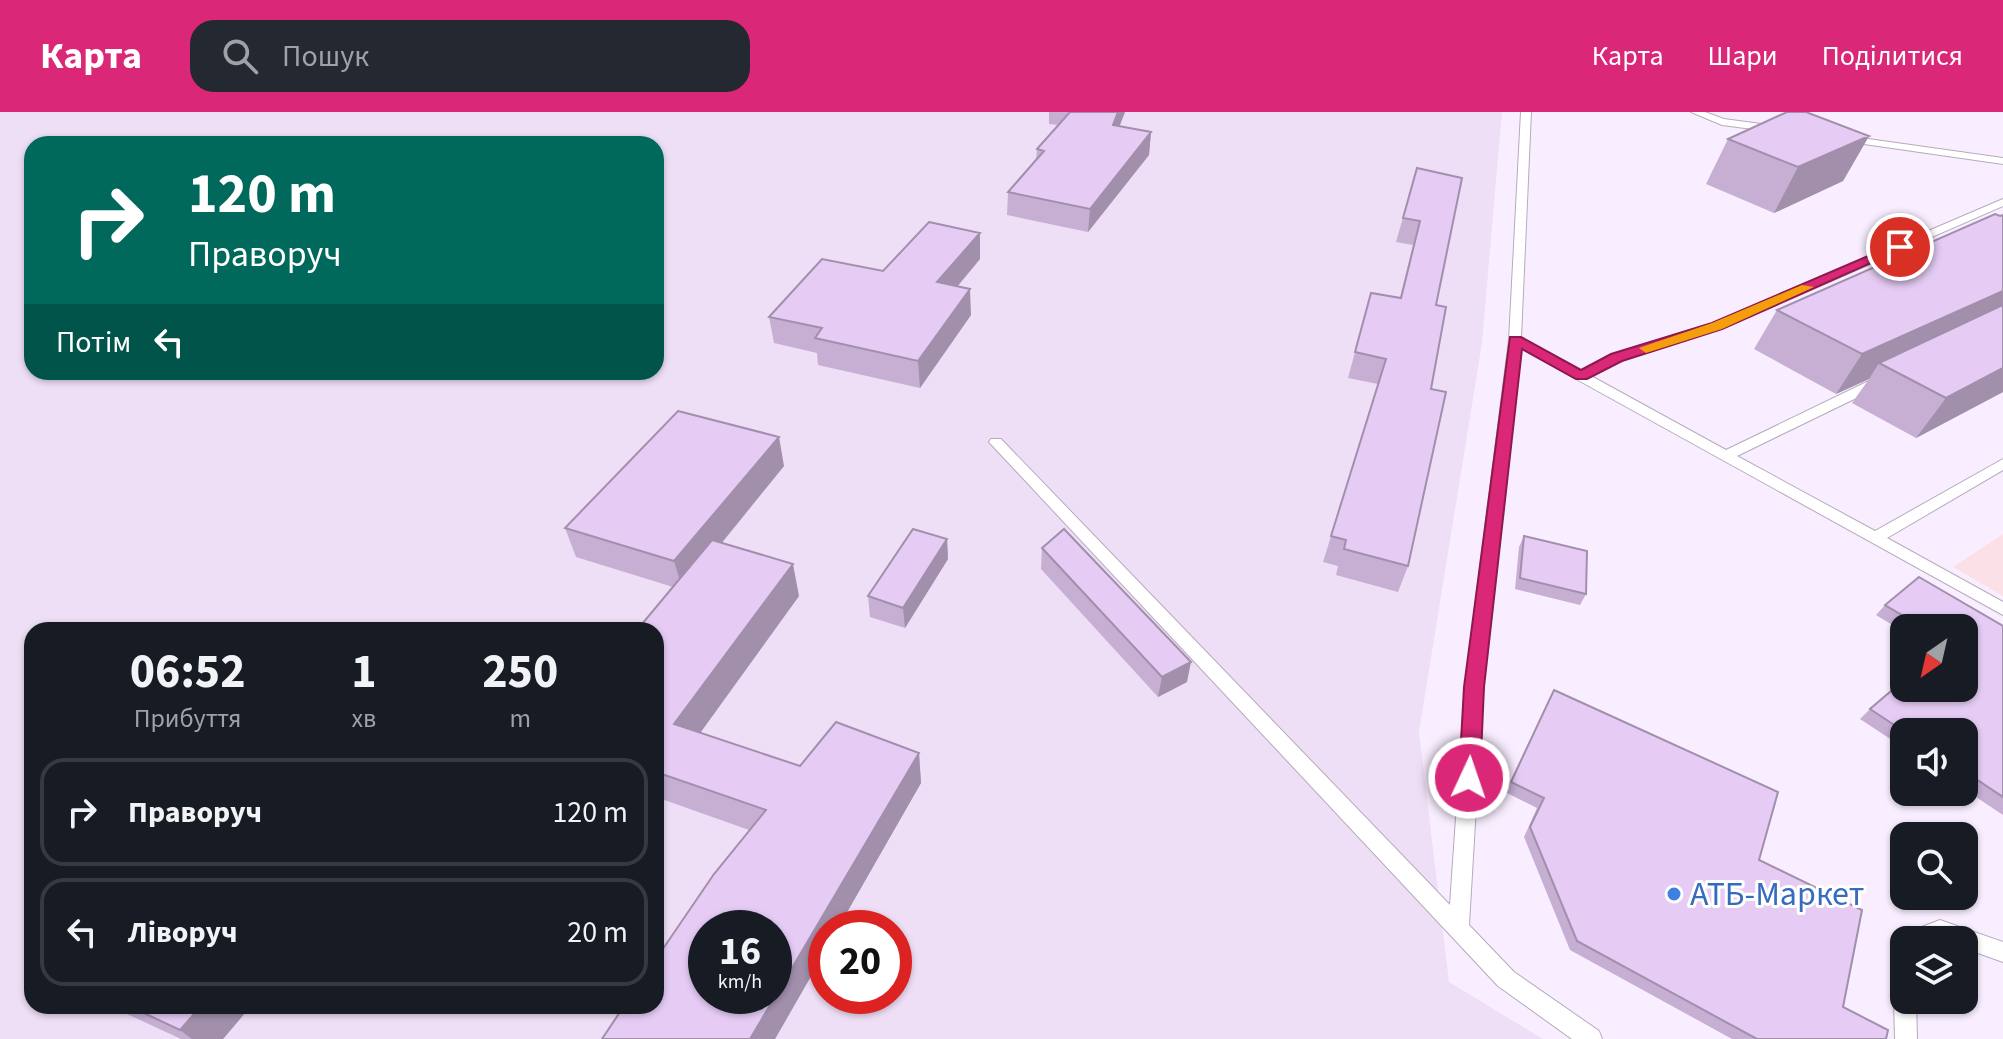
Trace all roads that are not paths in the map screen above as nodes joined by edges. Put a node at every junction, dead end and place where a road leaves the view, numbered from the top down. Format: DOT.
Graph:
graph roads {
  1 [pos="1526,112"];
  2 [pos="1696,112"];
  3 [pos="1784,130"];
  4 [pos="1831,137"];
  5 [pos="2003,161"];
  6 [pos="2003,202"];
  7 [pos="1515,340"];
  8 [pos="1893,375"];
  9 [pos="1581,376"];
  10 [pos="996,442"];
  11 [pos="1727,455"];
  12 [pos="2003,464"];
  13 [pos="1877,537"];
  14 [pos="2003,609"];
  15 [pos="1458,929"];
  16 [pos="1978,943"];
  17 [pos="2003,952"];
  18 [pos="1905,1014"];
  19 [pos="1591,1039"];
  20 [pos="1906,1039"];
  1 -- 7 [label="lane"];
  2 -- 3 [label="lane"];
  4 -- 5 [label="lane"];
  6 -- 9 [label="lane"];
  7 -- 9 [label="lane"];
  7 -- 15 [label="lane"];
  8 -- 11 [label="lane"];
  9 -- 11 [label="lane"];
  10 -- 15 [label="lane"];
  11 -- 13 [label="lane"];
  12 -- 13 [label="lane"];
  13 -- 14 [label="lane"];
  15 -- 19 [label="lane"];
  16 -- 17 [label="lane"];
  18 -- 20 [label="lane"];
}
